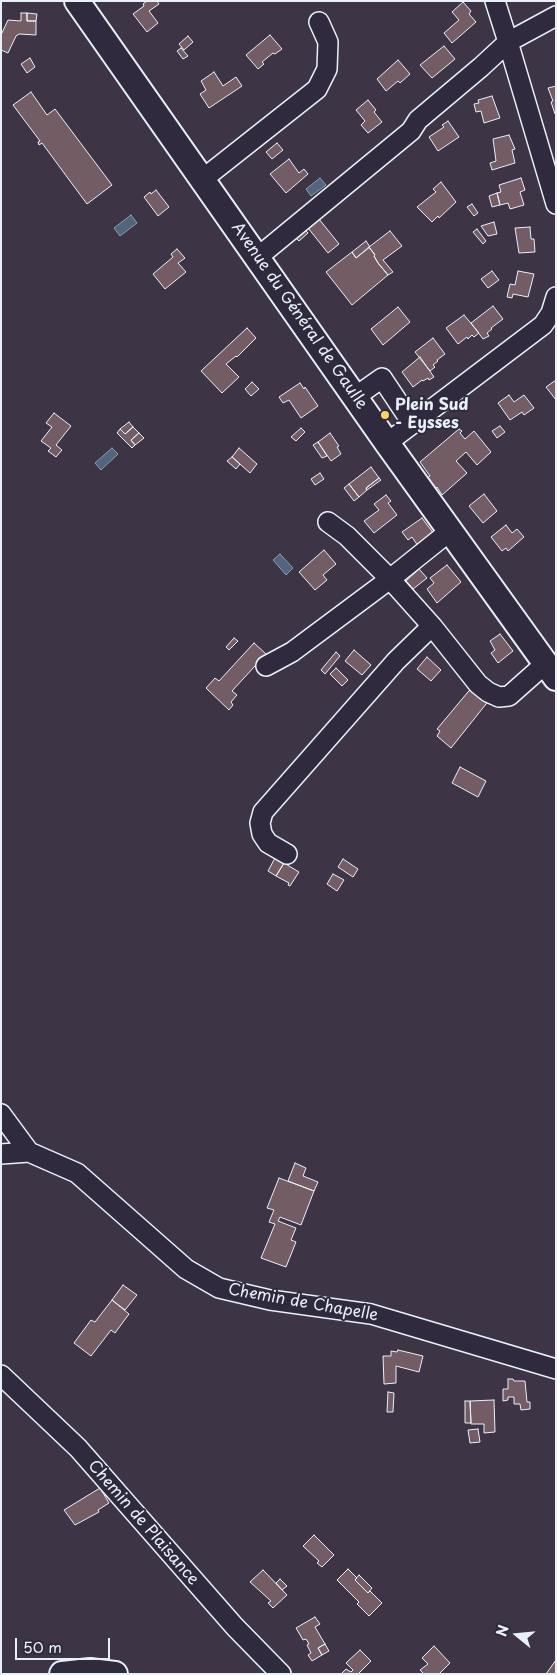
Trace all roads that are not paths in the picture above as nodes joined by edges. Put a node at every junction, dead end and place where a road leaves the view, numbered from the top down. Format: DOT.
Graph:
graph roads {
  1 [pos="77,1"];
  2 [pos="495,1"];
  3 [pos="556,16"];
  4 [pos="319,22"];
  5 [pos="508,42"];
  6 [pos="479,69"];
  7 [pos="518,78"];
  8 [pos="203,180"];
  9 [pos="556,204"];
  10 [pos="258,257"];
  11 [pos="556,297"];
  12 [pos="355,396"];
  13 [pos="412,423"];
  14 [pos="387,442"];
  15 [pos="328,522"];
  16 [pos="450,530"];
  17 [pos="390,579"];
  18 [pos="432,626"];
  19 [pos="266,666"];
  20 [pos="551,671"];
  21 [pos="287,854"];
  22 [pos="1,1114"];
  23 [pos="29,1152"];
  24 [pos="1,1154"];
  25 [pos="556,1369"];
  26 [pos="1,1375"];
  27 [pos="62,1674"];
  28 [pos="115,1674"];
  29 [pos="281,1674"];
  1 -- 8 [label="main road, Avenue du Général de Gaulle"];
  2 -- 5 [label="street"];
  3 -- 5 [label="street"];
  4 -- 8 [label="street"];
  5 -- 6 [label="street"];
  5 -- 7 [label="street"];
  6 -- 7 [label="street"];
  6 -- 10 [label="street"];
  7 -- 9 [label="street"];
  8 -- 10 [label="main road, Avenue du Général de Gaulle"];
  10 -- 12 [label="main road, Avenue du Général de Gaulle"];
  11 -- 13 [label="street"];
  12 -- 13 [label="street"];
  12 -- 14 [label="main road, Avenue du Général de Gaulle"];
  13 -- 14 [label="street"];
  14 -- 16 [label="main road, Avenue du Général de Gaulle"];
  15 -- 17 [label="street"];
  16 -- 17 [label="street"];
  16 -- 20 [label="main road, Avenue du Général de Gaulle"];
  17 -- 18 [label="street"];
  17 -- 19 [label="street"];
  18 -- 20 [label="street"];
  18 -- 21 [label="street"];
  22 -- 23 [label="street"];
  23 -- 24 [label="street"];
  23 -- 25 [label="street, Chemin de Chapelle"];
  26 -- 29 [label="street, Chemin de Plaisance"];
  27 -- 28 [label="main road"];
}
